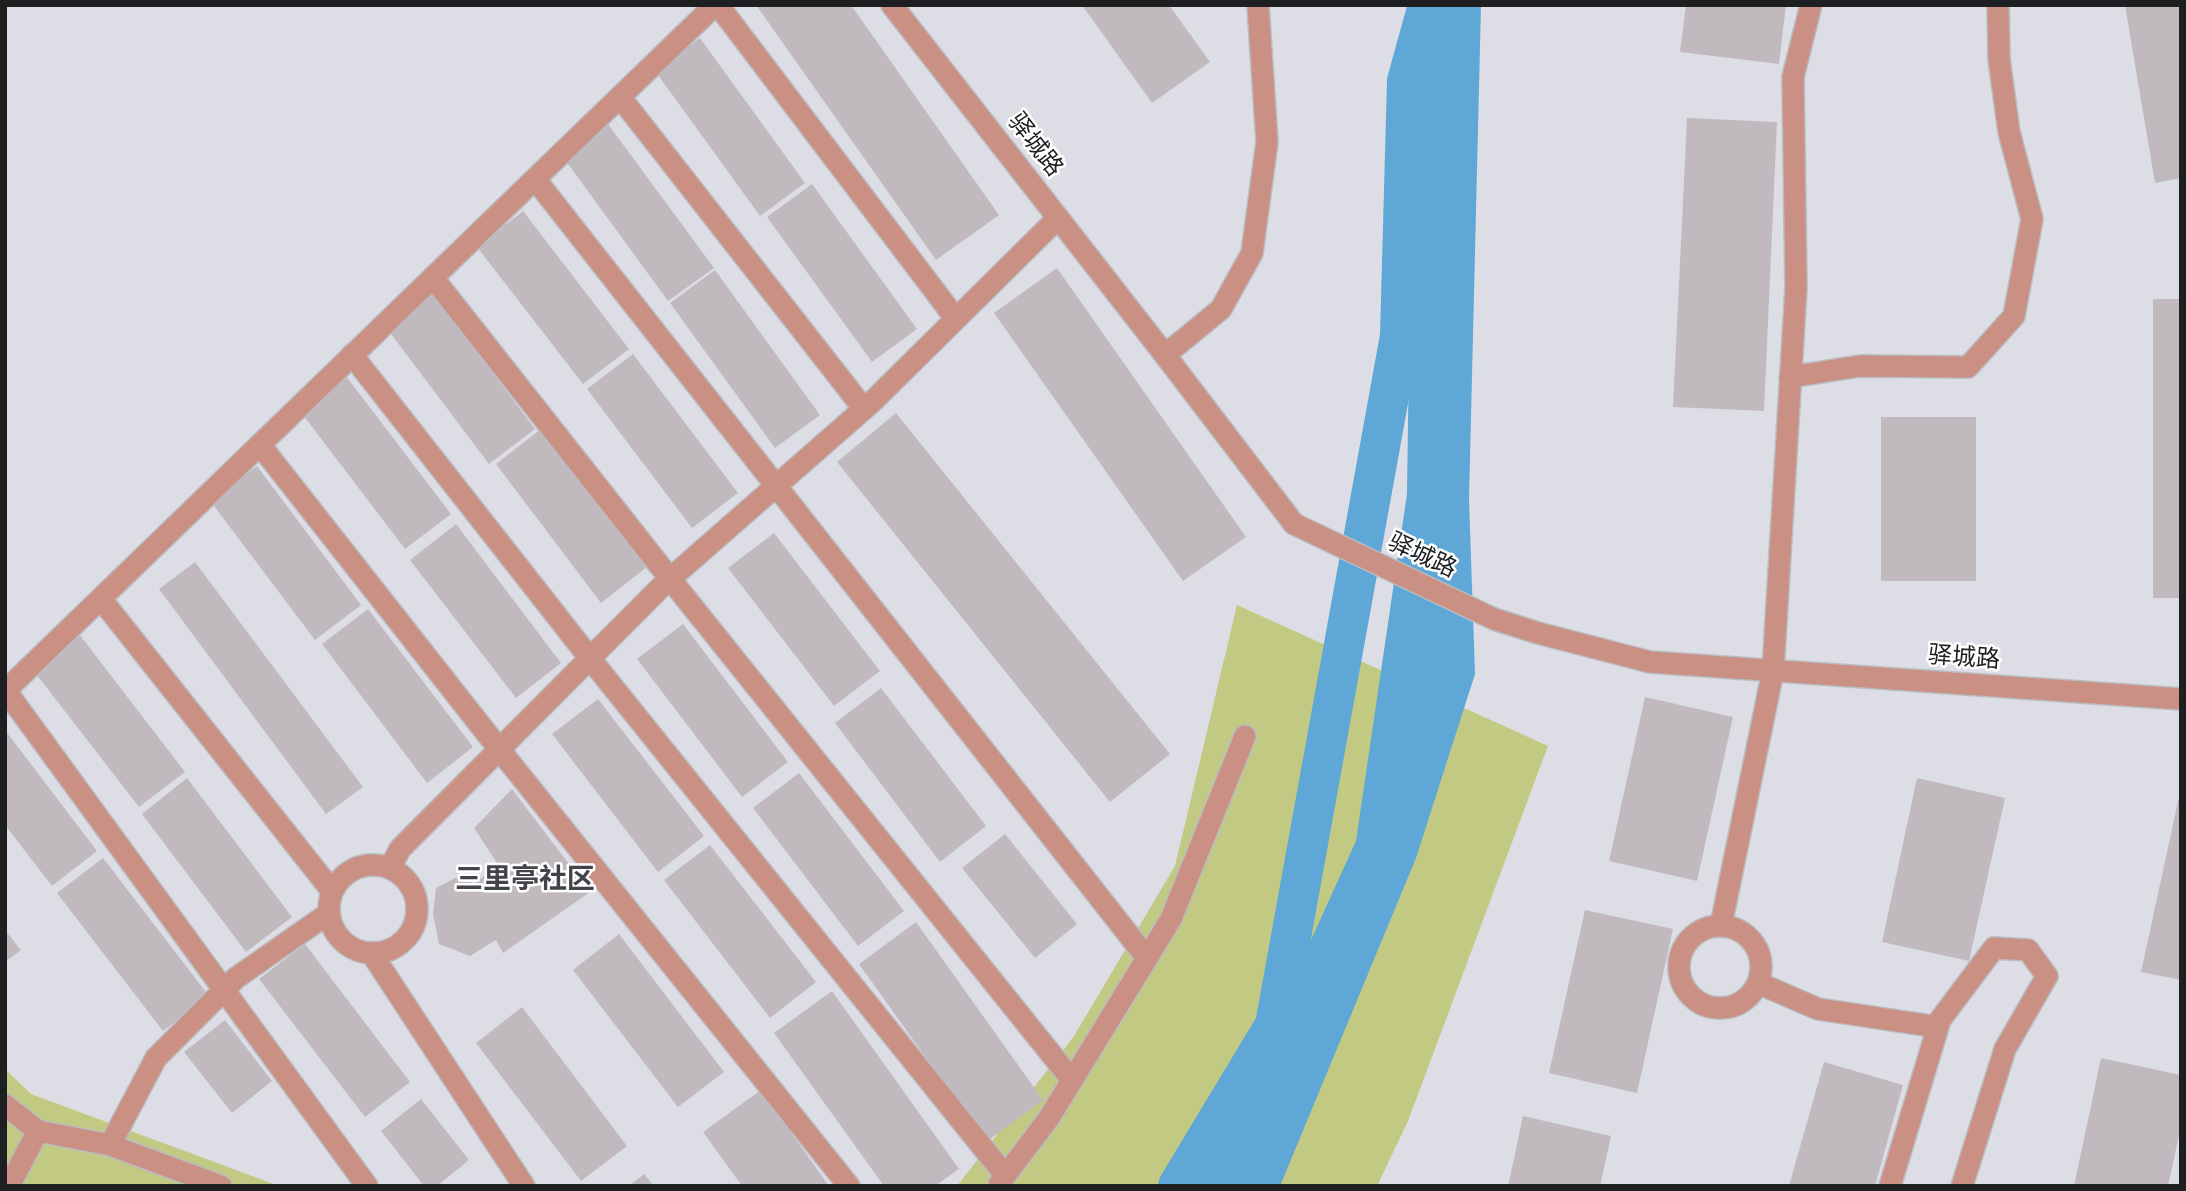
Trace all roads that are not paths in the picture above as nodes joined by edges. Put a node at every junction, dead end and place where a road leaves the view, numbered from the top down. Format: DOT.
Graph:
graph roads {
  1 [pos="717,5"];
  2 [pos="892,5"];
  3 [pos="1258,5"];
  4 [pos="1811,5"];
  5 [pos="1998,5"];
  6 [pos="620,97"];
  7 [pos="535,179"];
  8 [pos="1058,218"];
  9 [pos="433,278"];
  10 [pos="956,319"];
  11 [pos="352,355"];
  12 [pos="1165,355"];
  13 [pos="1790,377"];
  14 [pos="864,408"];
  15 [pos="260,445"];
  16 [pos="775,486"];
  17 [pos="670,579"];
  18 [pos="101,599"];
  19 [pos="591,658"];
  20 [pos="1773,671"];
  21 [pos="6,691"];
  22 [pos="2181,699"];
  23 [pos="1245,736"];
  24 [pos="499,750"];
  25 [pos="390,868"];
  26 [pos="332,891"];
  27 [pos="329,913"];
  28 [pos="1721,925"];
  29 [pos="372,954"];
  30 [pos="1147,958"];
  31 [pos="1758,983"];
  32 [pos="224,990"];
  33 [pos="1938,1027"];
  34 [pos="1072,1080"];
  35 [pos="5,1105"];
  36 [pos="38,1131"];
  37 [pos="110,1145"];
  38 [pos="1001,1181"];
  39 [pos="9,1186"];
  40 [pos="221,1186"];
  41 [pos="367,1186"];
  42 [pos="524,1186"];
  43 [pos="849,1186"];
  44 [pos="1890,1186"];
  45 [pos="1962,1186"];
  1 -- 6 [label="street"];
  1 -- 10 [label="street"];
  2 -- 8 [label="street, 驿城路"];
  3 -- 12 [label="street"];
  4 -- 13 [label="street"];
  5 -- 13 [label="street"];
  6 -- 7 [label="street"];
  6 -- 14 [label="street"];
  7 -- 9 [label="street"];
  7 -- 16 [label="street"];
  8 -- 10 [label="street"];
  8 -- 12 [label="street, 驿城路"];
  9 -- 11 [label="street"];
  9 -- 17 [label="street"];
  10 -- 14 [label="street"];
  11 -- 15 [label="street"];
  11 -- 19 [label="street"];
  12 -- 20 [label="street, 驿城路"];
  13 -- 20 [label="street"];
  14 -- 16 [label="street"];
  15 -- 18 [label="street"];
  15 -- 24 [label="street"];
  16 -- 17 [label="street"];
  16 -- 30 [label="street"];
  17 -- 19 [label="street"];
  17 -- 34 [label="street"];
  18 -- 21 [label="street"];
  18 -- 26 [label="street"];
  19 -- 24 [label="street"];
  19 -- 38 [label="street"];
  20 -- 22 [label="street, 驿城路"];
  20 -- 28 [label="street"];
  21 -- 32 [label="street"];
  23 -- 30 [label="street"];
  24 -- 25 [label="street"];
  24 -- 43 [label="street"];
  25 -- 26 [label="street"];
  25 -- 29 [label="street"];
  26 -- 27 [label="street"];
  27 -- 29 [label="street"];
  27 -- 32 [label="street"];
  28 -- 31 [label="street"];
  28 -- 31 [label="street"];
  29 -- 42 [label="street"];
  30 -- 34 [label="street"];
  31 -- 33 [label="street"];
  32 -- 37 [label="street"];
  32 -- 41 [label="street"];
  33 -- 44 [label="street"];
  33 -- 45 [label="street"];
  34 -- 38 [label="street"];
  35 -- 36 [label="street"];
  36 -- 37 [label="street"];
  36 -- 39 [label="street"];
  37 -- 40 [label="street"];
}
